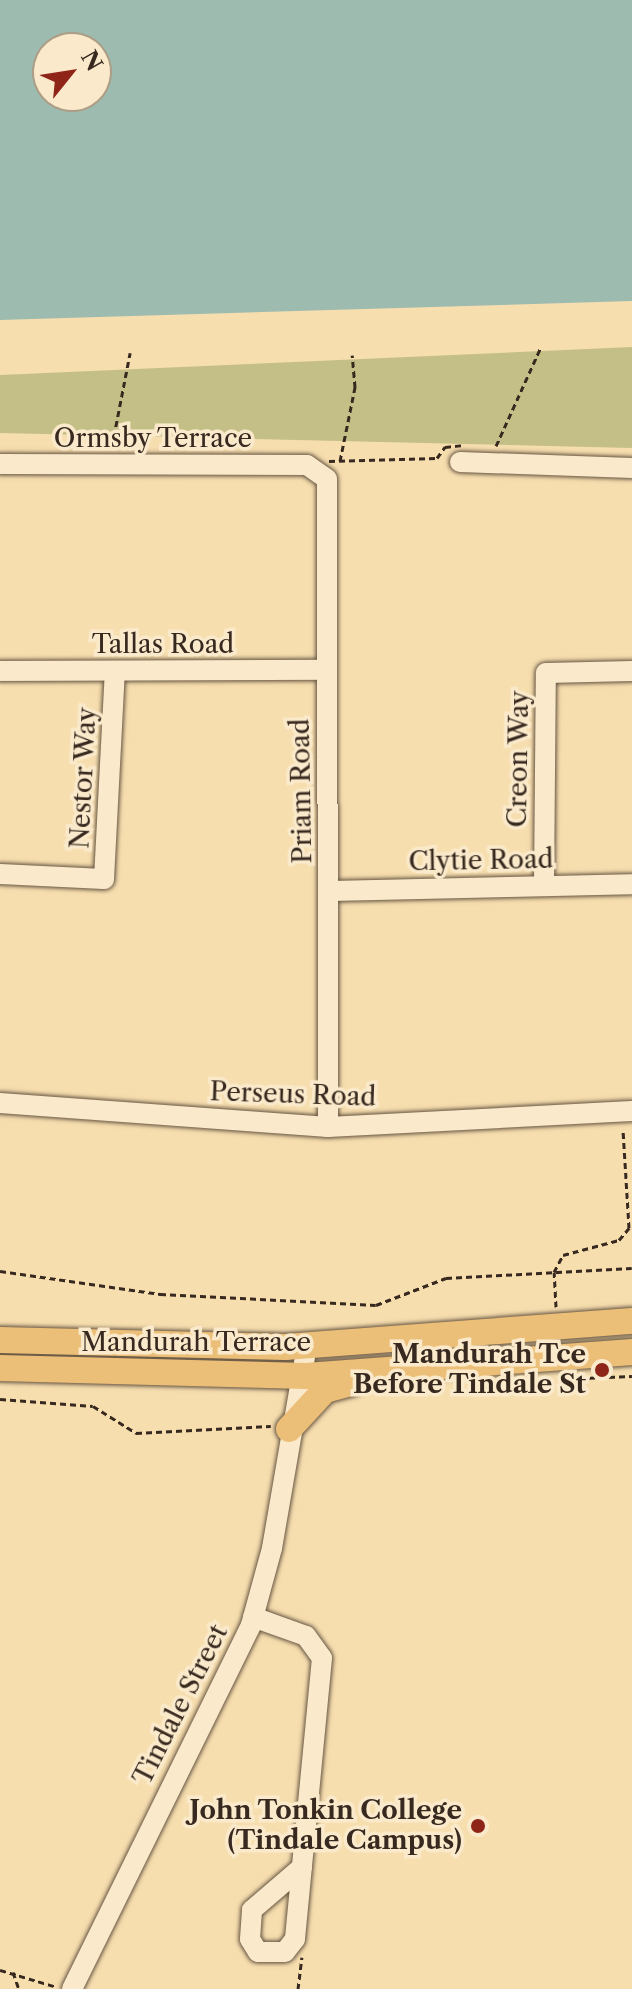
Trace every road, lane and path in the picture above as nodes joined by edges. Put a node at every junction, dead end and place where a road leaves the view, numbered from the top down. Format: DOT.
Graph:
graph roads {
  1 [pos="540,349"];
  2 [pos="130,353"];
  3 [pos="352,355"];
  4 [pos="110,454"];
  5 [pos="492,456"];
  6 [pos="340,461"];
  7 [pos="460,462"];
  8 [pos="0,464"];
  9 [pos="307,465"];
  10 [pos="632,468"];
  11 [pos="326,670"];
  12 [pos="0,671"];
  13 [pos="632,671"];
  14 [pos="115,672"];
  15 [pos="0,874"];
  16 [pos="632,884"];
  17 [pos="544,885"];
  18 [pos="330,891"];
  19 [pos="0,1103"];
  20 [pos="627,1116"];
  21 [pos="328,1127"];
  22 [pos="632,1268"];
  23 [pos="0,1271"];
  24 [pos="554,1272"];
  25 [pos="632,1321"];
  26 [pos="557,1329"];
  27 [pos="0,1340"];
  28 [pos="296,1346"];
  29 [pos="632,1352"];
  30 [pos="0,1368"];
  31 [pos="394,1369"];
  32 [pos="557,1372"];
  33 [pos="296,1375"];
  34 [pos="632,1376"];
  35 [pos="0,1399"];
  36 [pos="289,1429"];
  37 [pos="253,1617"];
  38 [pos="302,1867"];
  39 [pos="0,1970"];
  40 [pos="13,1972"];
  41 [pos="19,1989"];
  42 [pos="72,1989"];
  1 -- 5 [label="path"];
  2 -- 4 [label="path"];
  3 -- 6 [label="path"];
  7 -- 10 [label="street"];
  8 -- 9 [label="street, Ormsby Terrace"];
  9 -- 11 [label="street, Priam Road"];
  11 -- 14 [label="street, Tallas Road"];
  11 -- 18 [label="street, Priam Road"];
  12 -- 14 [label="street, Tallas Road"];
  13 -- 17 [label="street, Creon Way"];
  14 -- 15 [label="street, Nestor Way"];
  16 -- 17 [label="street, Clytie Road"];
  17 -- 18 [label="street, Clytie Road"];
  18 -- 21 [label="street, Priam Road"];
  19 -- 21 [label="street, Perseus Road"];
  20 -- 21 [label="street, Perseus Road"];
  20 -- 24 [label="path"];
  22 -- 24 [label="path"];
  23 -- 24 [label="path"];
  24 -- 26 [label="path"];
  25 -- 26 [label="main road, Mandurah Terrace"];
  26 -- 28 [label="main road, Mandurah Terrace"];
  27 -- 28 [label="main road, Mandurah Terrace"];
  28 -- 33 [label="street, Tindale Street"];
  29 -- 32 [label="main road, Mandurah Terrace"];
  30 -- 33 [label="main road, Mandurah Terrace"];
  31 -- 32 [label="main road, Mandurah Terrace"];
  31 -- 33 [label="main road, Mandurah Terrace"];
  31 -- 36 [label="main road"];
  32 -- 34 [label="path"];
  33 -- 36 [label="street, Tindale Street"];
  35 -- 36 [label="path"];
  36 -- 37 [label="street, Tindale Street"];
  37 -- 38 [label="street"];
  37 -- 42 [label="street, Tindale Street"];
  39 -- 40 [label="path"];
  40 -- 41 [label="path"];
  40 -- 42 [label="path"];
}
